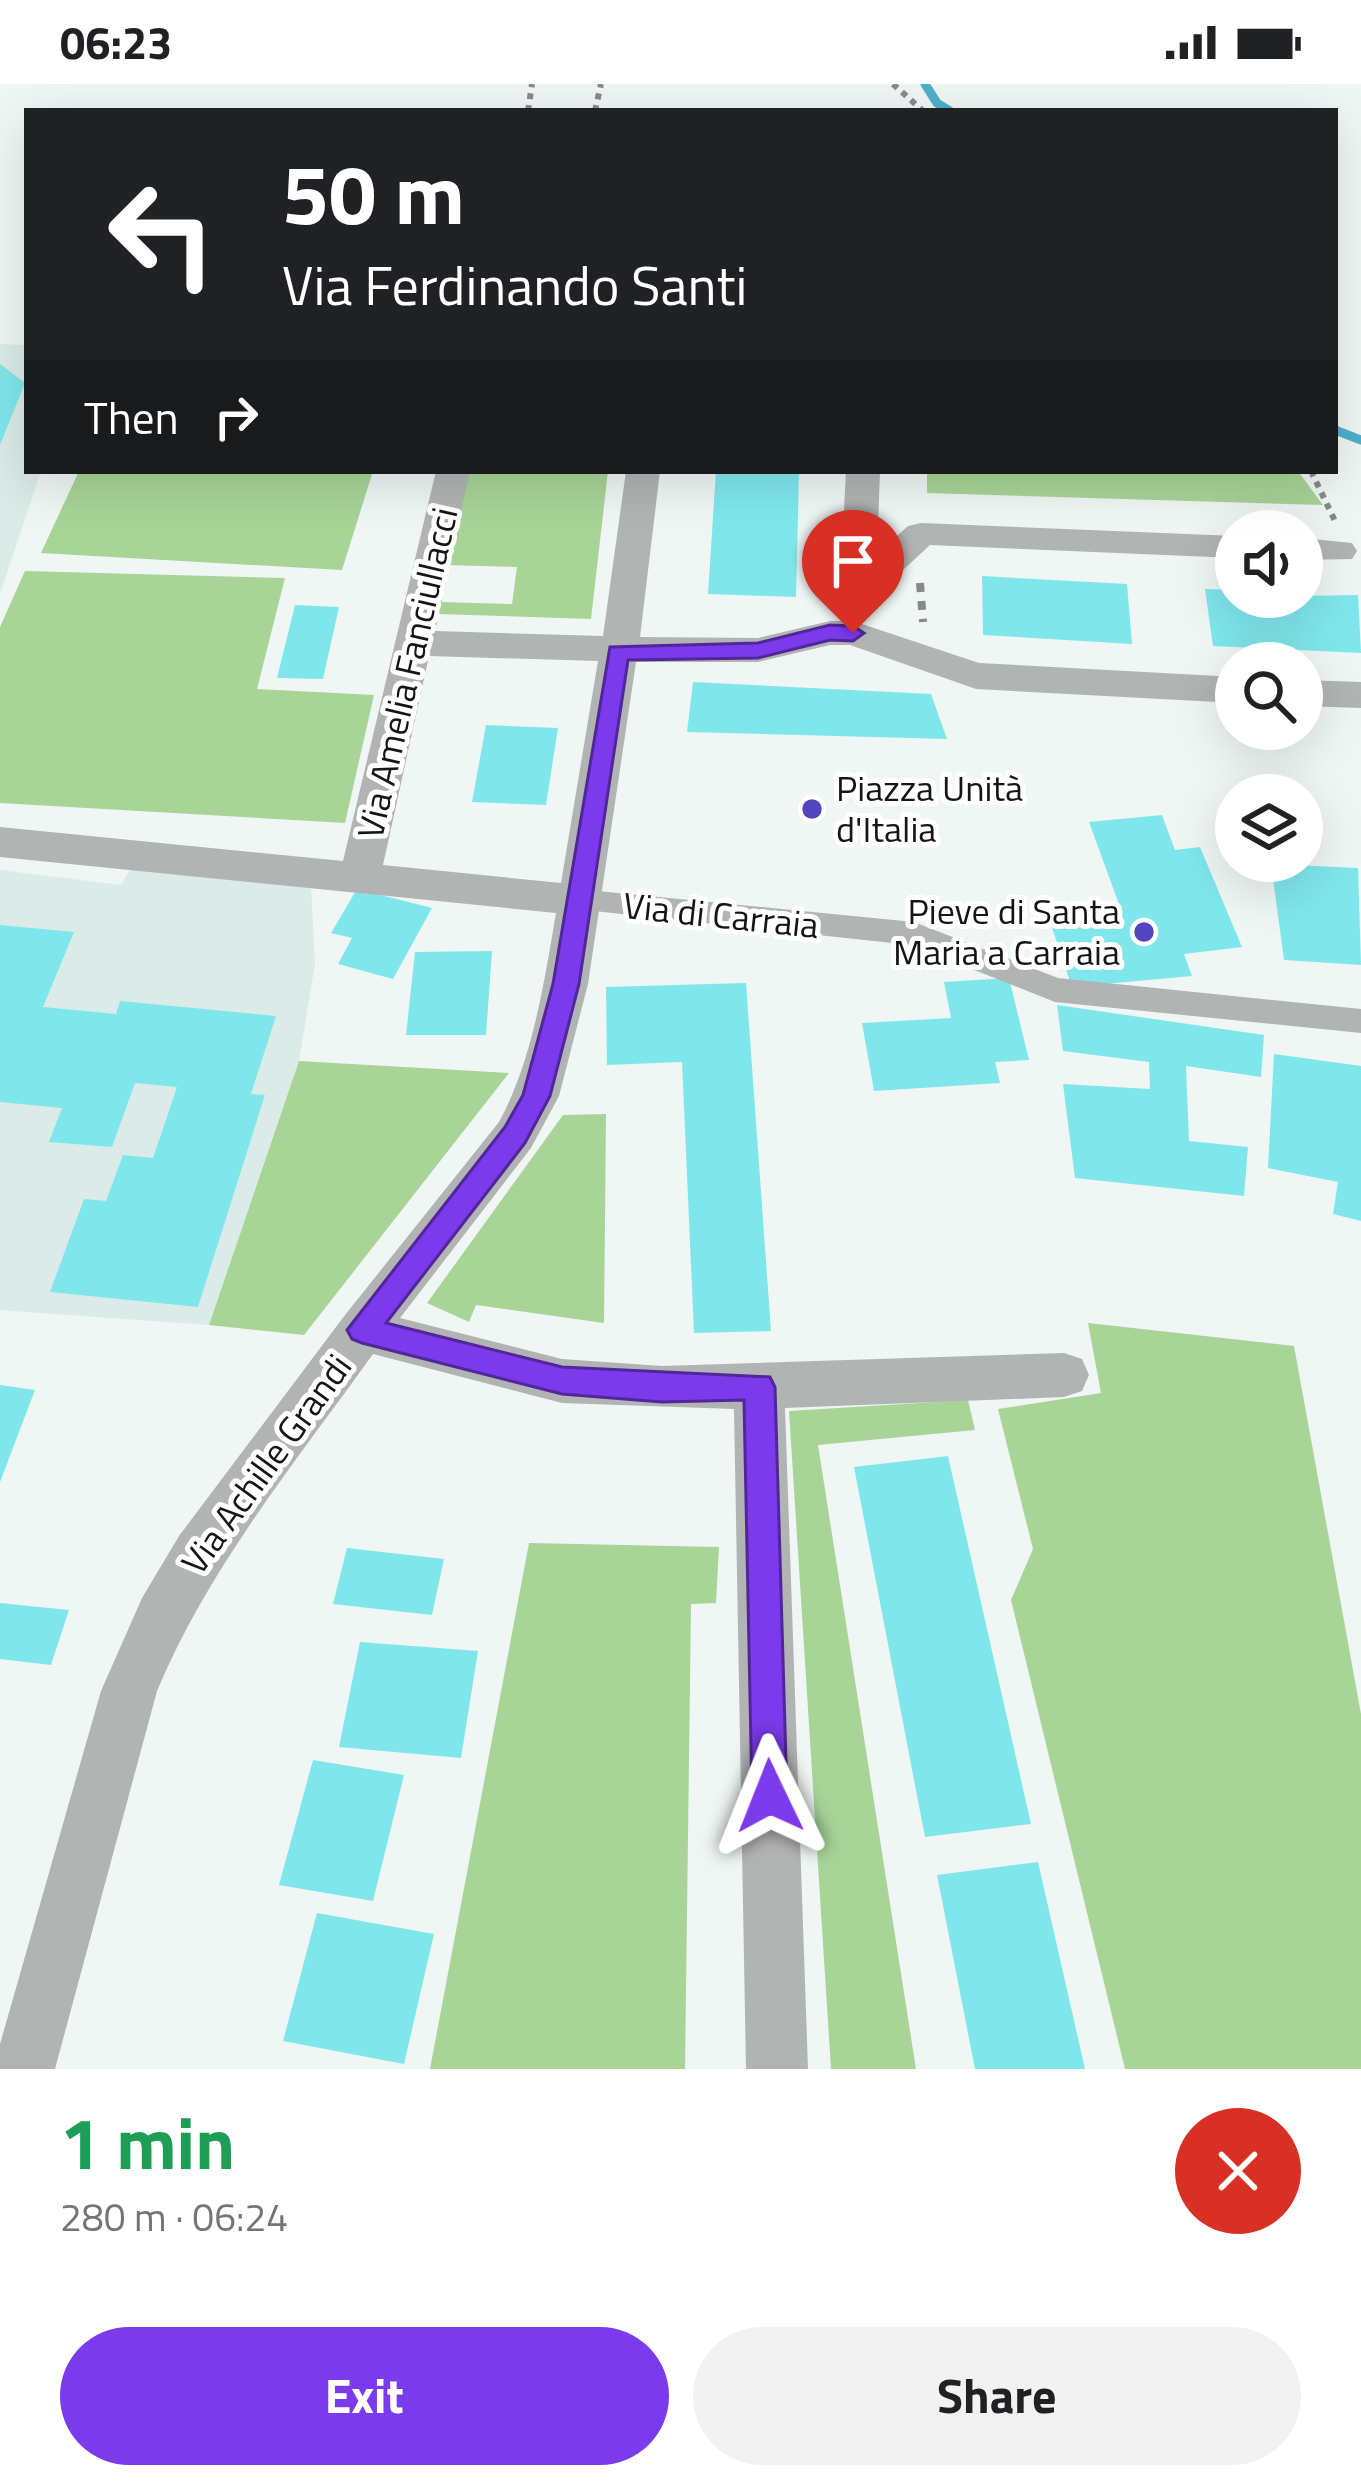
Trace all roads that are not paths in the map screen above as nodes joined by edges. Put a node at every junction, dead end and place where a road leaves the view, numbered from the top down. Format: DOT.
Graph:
graph roads {
  1 [pos="452,474"];
  2 [pos="643,474"];
  3 [pos="863,474"];
  4 [pos="863,510"];
  5 [pos="921,534"];
  6 [pos="1215,546"];
  7 [pos="1323,550"];
  8 [pos="1339,551"];
  9 [pos="860,589"];
  10 [pos="853,633"];
  11 [pos="416,643"];
  12 [pos="618,652"];
  13 [pos="1215,689"];
  14 [pos="1323,694"];
  15 [pos="1361,695"];
  16 [pos="0,842"];
  17 [pos="360,876"];
  18 [pos="577,900"];
  19 [pos="1361,1021"];
  20 [pos="362,1330"];
  21 [pos="1064,1375"];
  22 [pos="759,1387"];
  23 [pos="24,2069"];
  24 [pos="777,2069"];
  1 -- 11 [label="street, Via Amelia Fanciullacci"];
  2 -- 12 [label="street, Via Achille Grandi"];
  3 -- 4 [label="street"];
  4 -- 5 [label="street"];
  4 -- 9 [label="street"];
  5 -- 6 [label="street"];
  5 -- 9 [label="street"];
  7 -- 8 [label="street"];
  9 -- 10 [label="street"];
  10 -- 12 [label="street"];
  10 -- 13 [label="street"];
  11 -- 12 [label="street"];
  11 -- 17 [label="street, Via Amelia Fanciullacci"];
  12 -- 18 [label="street, Via Achille Grandi"];
  14 -- 15 [label="street"];
  16 -- 17 [label="street, Via di Carraia"];
  17 -- 18 [label="street, Via di Carraia"];
  18 -- 19 [label="street, Via di Carraia"];
  18 -- 20 [label="street, Via Achille Grandi"];
  20 -- 22 [label="street"];
  20 -- 23 [label="street, Via Achille Grandi"];
  21 -- 22 [label="street"];
  22 -- 24 [label="street"];
}
